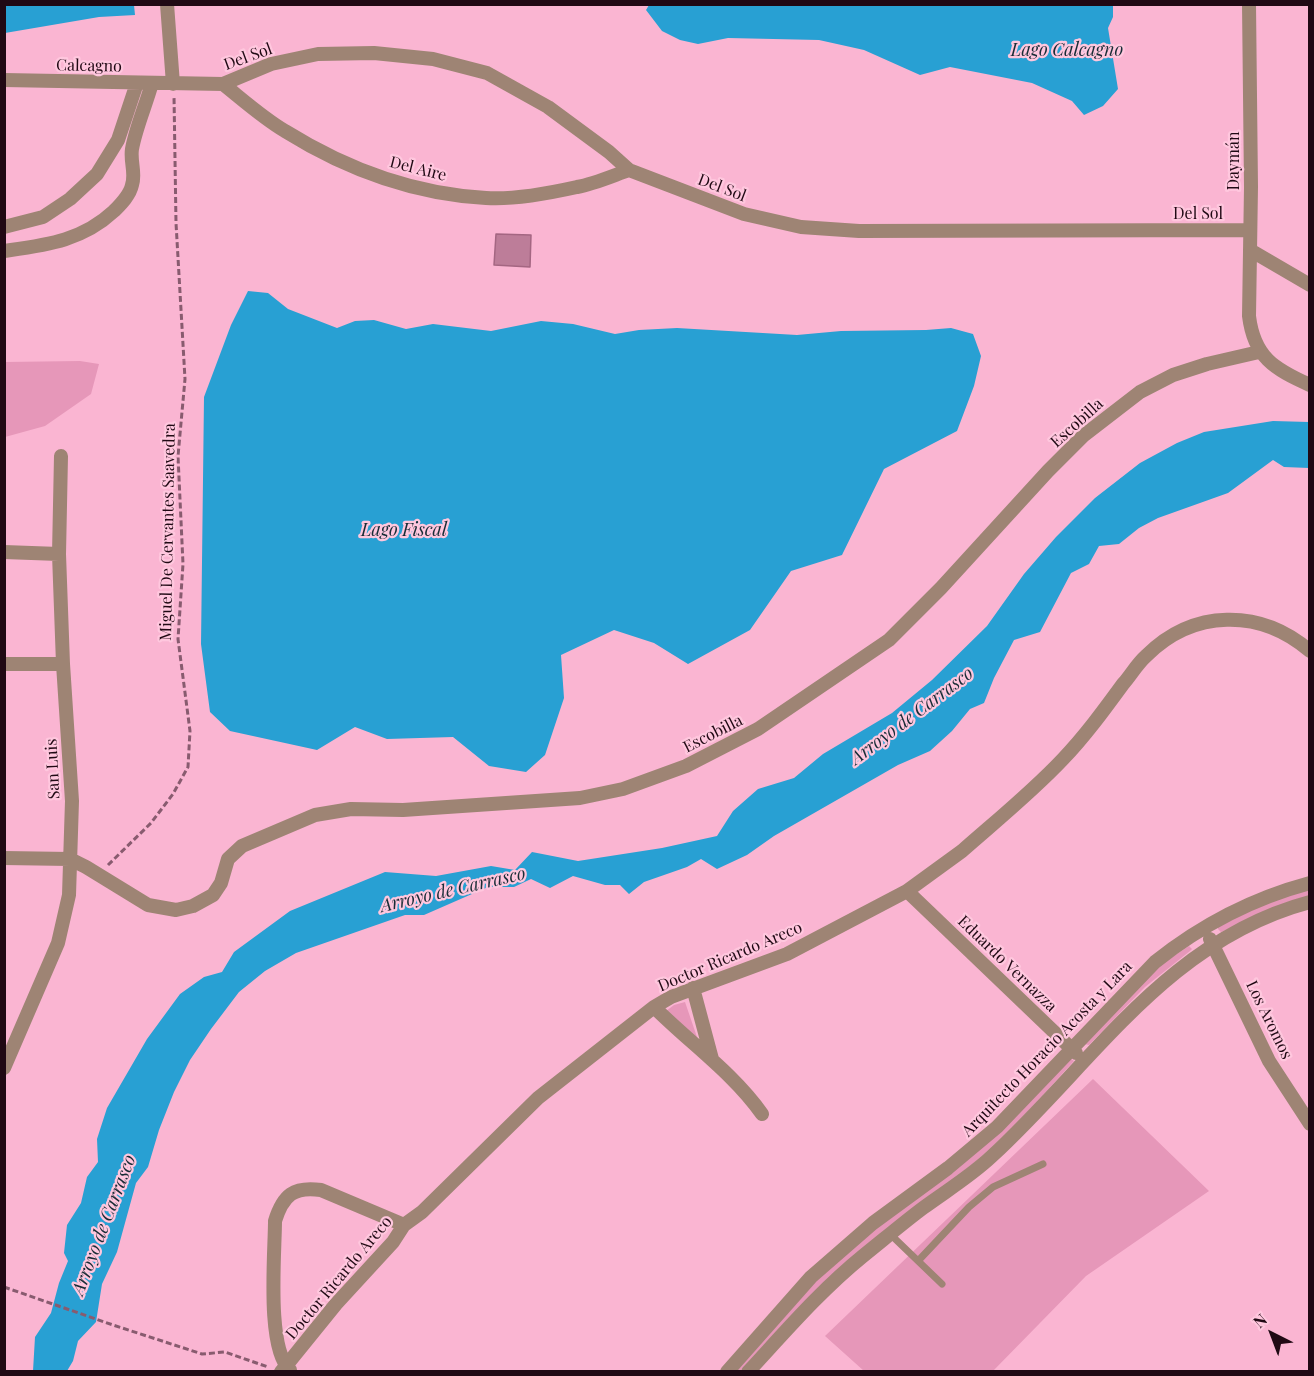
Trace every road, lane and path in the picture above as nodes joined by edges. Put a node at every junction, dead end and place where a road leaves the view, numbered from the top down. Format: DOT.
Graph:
graph roads {
  1 [pos="167,4"];
  2 [pos="1249,4"];
  3 [pos="4,80"];
  4 [pos="137,83"];
  5 [pos="152,83"];
  6 [pos="173,84"];
  7 [pos="223,84"];
  8 [pos="629,170"];
  9 [pos="4,227"];
  10 [pos="1249,230"];
  11 [pos="1250,250"];
  12 [pos="4,251"];
  13 [pos="1310,285"];
  14 [pos="1259,352"];
  15 [pos="1310,385"];
  16 [pos="61,456"];
  17 [pos="4,552"];
  18 [pos="59,554"];
  19 [pos="1310,651"];
  20 [pos="4,664"];
  21 [pos="63,664"];
  22 [pos="4,858"];
  23 [pos="70,860"];
  24 [pos="98,874"];
  25 [pos="1310,883"];
  26 [pos="906,891"];
  27 [pos="1310,902"];
  28 [pos="1205,927"];
  29 [pos="1213,944"];
  30 [pos="693,988"];
  31 [pos="654,1007"];
  32 [pos="1071,1048"];
  33 [pos="8,1050"];
  34 [pos="712,1060"];
  35 [pos="1084,1060"];
  36 [pos="4,1068"];
  37 [pos="1304,1107"];
  38 [pos="762,1114"];
  39 [pos="1310,1124"];
  40 [pos="1043,1164"];
  41 [pos="404,1226"];
  42 [pos="890,1234"];
  43 [pos="918,1261"];
  44 [pos="942,1284"];
  45 [pos="4,1287"];
  46 [pos="286,1370"];
  47 [pos="727,1371"];
  48 [pos="748,1371"];
  1 -- 6 [label="street"];
  2 -- 10 [label="street, Daymán"];
  3 -- 4 [label="street, Calcagno"];
  4 -- 5 [label="street, Calcagno"];
  4 -- 9 [label="street"];
  5 -- 6 [label="street, Calcagno"];
  5 -- 12 [label="street"];
  6 -- 7 [label="street, Calcagno"];
  6 -- 24 [label="path, Miguel De Cervantes Saavedra"];
  7 -- 8 [label="street, Del Aire"];
  7 -- 8 [label="street, Del Sol"];
  8 -- 10 [label="street, Del Sol"];
  10 -- 11 [label="street, Daymán"];
  11 -- 13 [label="street"];
  11 -- 14 [label="street, Daymán"];
  14 -- 15 [label="street"];
  14 -- 24 [label="street, Escobilla"];
  16 -- 18 [label="street, San Luis"];
  17 -- 18 [label="street"];
  18 -- 21 [label="street, San Luis"];
  19 -- 26 [label="street, Doctor Ricardo Areco"];
  20 -- 21 [label="street"];
  21 -- 23 [label="street, San Luis"];
  22 -- 23 [label="street"];
  23 -- 24 [label="street, Escobilla"];
  23 -- 33 [label="street, San Luis"];
  25 -- 28 [label="street, Arquitecto Horacio Acosta y Lara"];
  26 -- 30 [label="street, Doctor Ricardo Areco"];
  26 -- 32 [label="street, Eduardo Vernazza"];
  27 -- 29 [label="street, Arquitecto Horacio Acosta y Lara"];
  28 -- 29 [label="street, Los Aromos"];
  28 -- 32 [label="street, Arquitecto Horacio Acosta y Lara"];
  29 -- 35 [label="street, Arquitecto Horacio Acosta y Lara"];
  29 -- 37 [label="street, Los Aromos"];
  30 -- 31 [label="street, Doctor Ricardo Areco"];
  30 -- 34 [label="street"];
  31 -- 34 [label="street"];
  31 -- 41 [label="street, Doctor Ricardo Areco"];
  32 -- 35 [label="street, Eduardo Vernazza"];
  32 -- 47 [label="street, Arquitecto Horacio Acosta y Lara"];
  33 -- 36 [label="street, San Luis"];
  34 -- 38 [label="street"];
  35 -- 42 [label="street, Arquitecto Horacio Acosta y Lara"];
  37 -- 39 [label="street, Los Aromos"];
  40 -- 43 [label="lane"];
  41 -- 46 [label="street, Doctor Ricardo Areco"];
  41 -- 46 [label="street"];
  42 -- 43 [label="lane"];
  42 -- 48 [label="street, Arquitecto Horacio Acosta y Lara"];
  43 -- 44 [label="lane"];
  45 -- 46 [label="path"];
}
